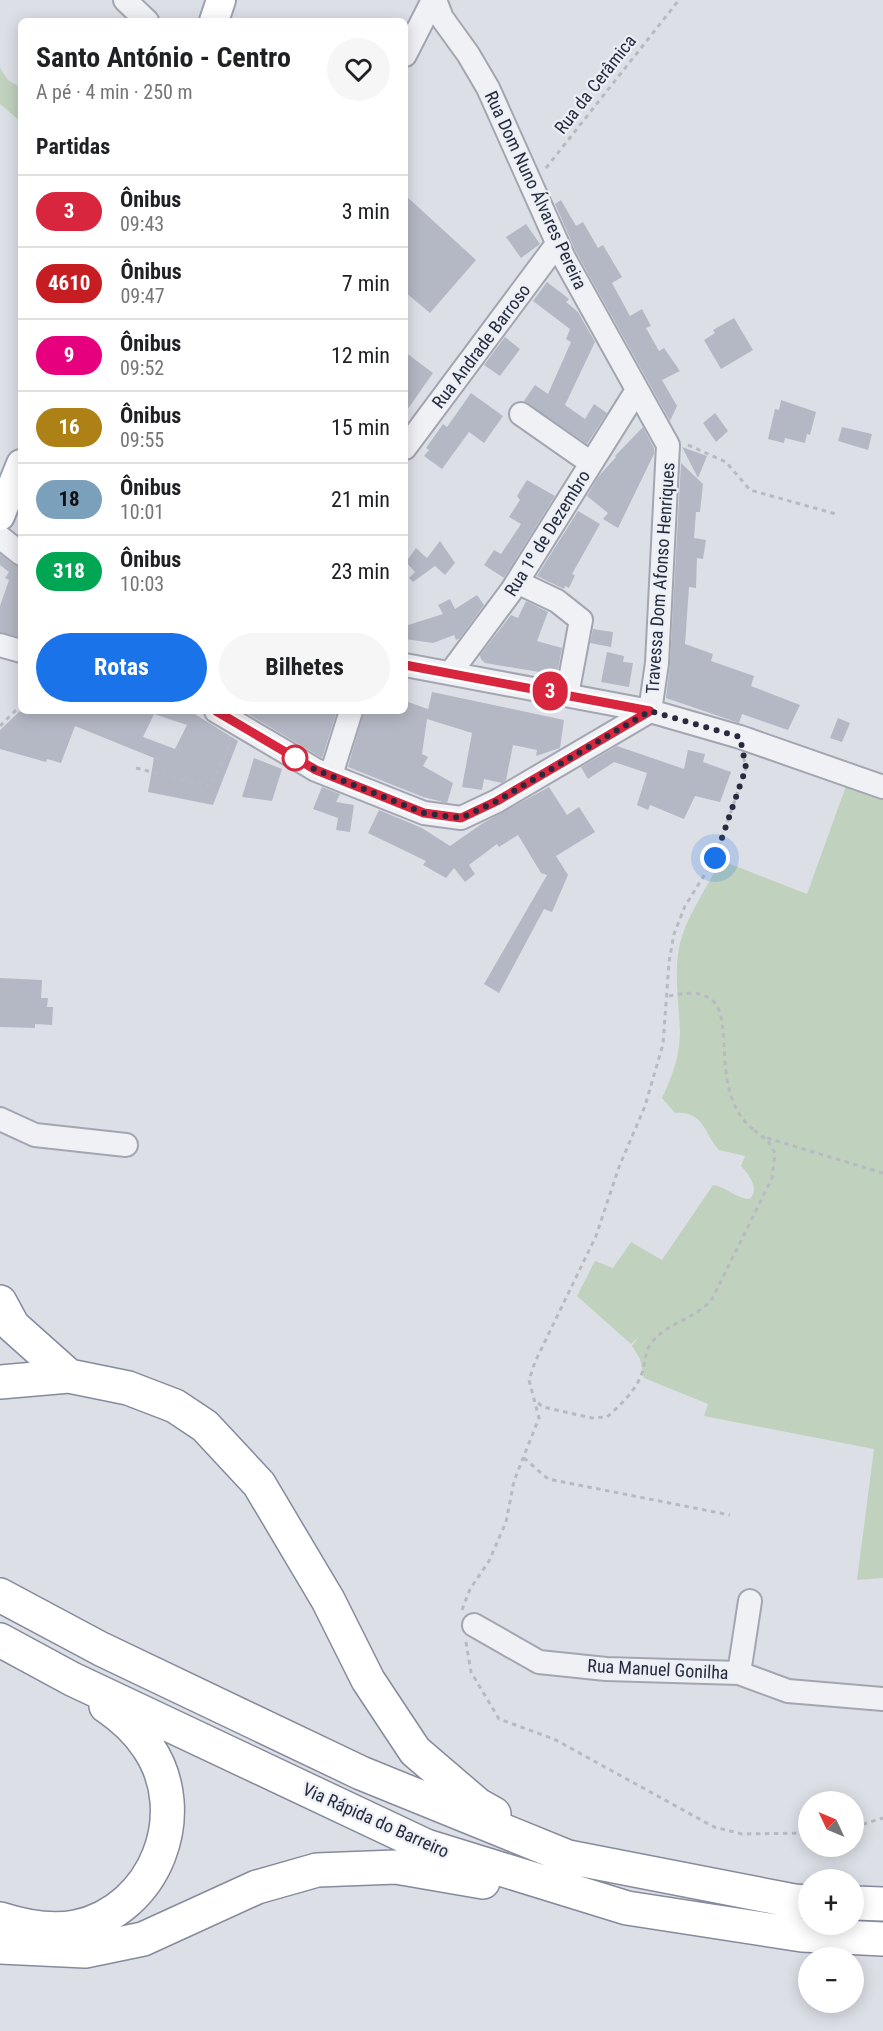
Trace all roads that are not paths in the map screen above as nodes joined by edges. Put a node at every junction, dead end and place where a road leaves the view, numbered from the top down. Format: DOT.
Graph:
graph roads {
  1 [pos="125,0"];
  2 [pos="221,0"];
  3 [pos="434,0"];
  4 [pos="144,18"];
  5 [pos="215,18"];
  6 [pos="408,49"];
  7 [pos="557,244"];
  8 [pos="637,390"];
  9 [pos="521,414"];
  10 [pos="666,441"];
  11 [pos="408,444"];
  12 [pos="591,463"];
  13 [pos="18,473"];
  14 [pos="0,516"];
  15 [pos="0,537"];
  16 [pos="18,552"];
  17 [pos="517,582"];
  18 [pos="0,645"];
  19 [pos="18,650"];
  20 [pos="0,660"];
  21 [pos="18,664"];
  22 [pos="408,665"];
  23 [pos="451,672"];
  24 [pos="567,695"];
  25 [pos="650,711"];
  26 [pos="221,714"];
  27 [pos="350,714"];
  28 [pos="331,775"];
  29 [pos="883,787"];
  30 [pos="0,1119"];
  31 [pos="126,1145"];
  32 [pos="0,1302"];
  33 [pos="69,1376"];
  34 [pos="0,1382"];
  35 [pos="0,1595"];
  36 [pos="750,1601"];
  37 [pos="467,1626"];
  38 [pos="0,1640"];
  39 [pos="739,1673"];
  40 [pos="72,1679"];
  41 [pos="883,1699"];
  42 [pos="568,1857"];
  43 [pos="798,1901"];
  44 [pos="864,1903"];
  45 [pos="883,1904"];
  46 [pos="627,1908"];
  47 [pos="0,1919"];
  48 [pos="883,1939"];
  49 [pos="0,1947"];
  1 -- 4 [label="street"];
  2 -- 5 [label="main road"];
  3 -- 6 [label="street"];
  3 -- 7 [label="street, Rua Dom Nuno Álvares Pereira"];
  7 -- 8 [label="street, Rua Dom Nuno Álvares Pereira"];
  7 -- 11 [label="street, Rua Andrade Barroso"];
  8 -- 10 [label="street, Rua Dom Nuno Álvares Pereira"];
  8 -- 12 [label="street, Rua 1º de Dezembro"];
  9 -- 12 [label="street"];
  10 -- 25 [label="street, Travessa Dom Afonso Henriques"];
  12 -- 17 [label="street, Rua 1º de Dezembro"];
  13 -- 14 [label="main road"];
  15 -- 16 [label="street"];
  17 -- 23 [label="street, Rua 1º de Dezembro"];
  17 -- 24 [label="street"];
  18 -- 19 [label="street"];
  20 -- 21 [label="street"];
  22 -- 23 [label="street"];
  23 -- 24 [label="street"];
  24 -- 25 [label="street"];
  25 -- 28 [label="street"];
  25 -- 29 [label="street"];
  26 -- 28 [label="street"];
  27 -- 28 [label="street"];
  30 -- 31 [label="street"];
  32 -- 33 [label="highway"];
  33 -- 34 [label="highway"];
  33 -- 42 [label="highway"];
  35 -- 42 [label="highway, Via Rápida do Barreiro"];
  36 -- 39 [label="street"];
  37 -- 39 [label="street, Rua Manuel Gonilha"];
  38 -- 40 [label="highway, Via Rápida do Barreiro"];
  39 -- 41 [label="street, Rua Manuel Gonilha"];
  40 -- 46 [label="highway, Via Rápida do Barreiro"];
  40 -- 47 [label="highway"];
  42 -- 43 [label="highway, Via Rápida do Barreiro"];
  44 -- 45 [label="highway"];
  46 -- 48 [label="highway, Via Rápida do Barreiro"];
  46 -- 49 [label="highway"];
}
